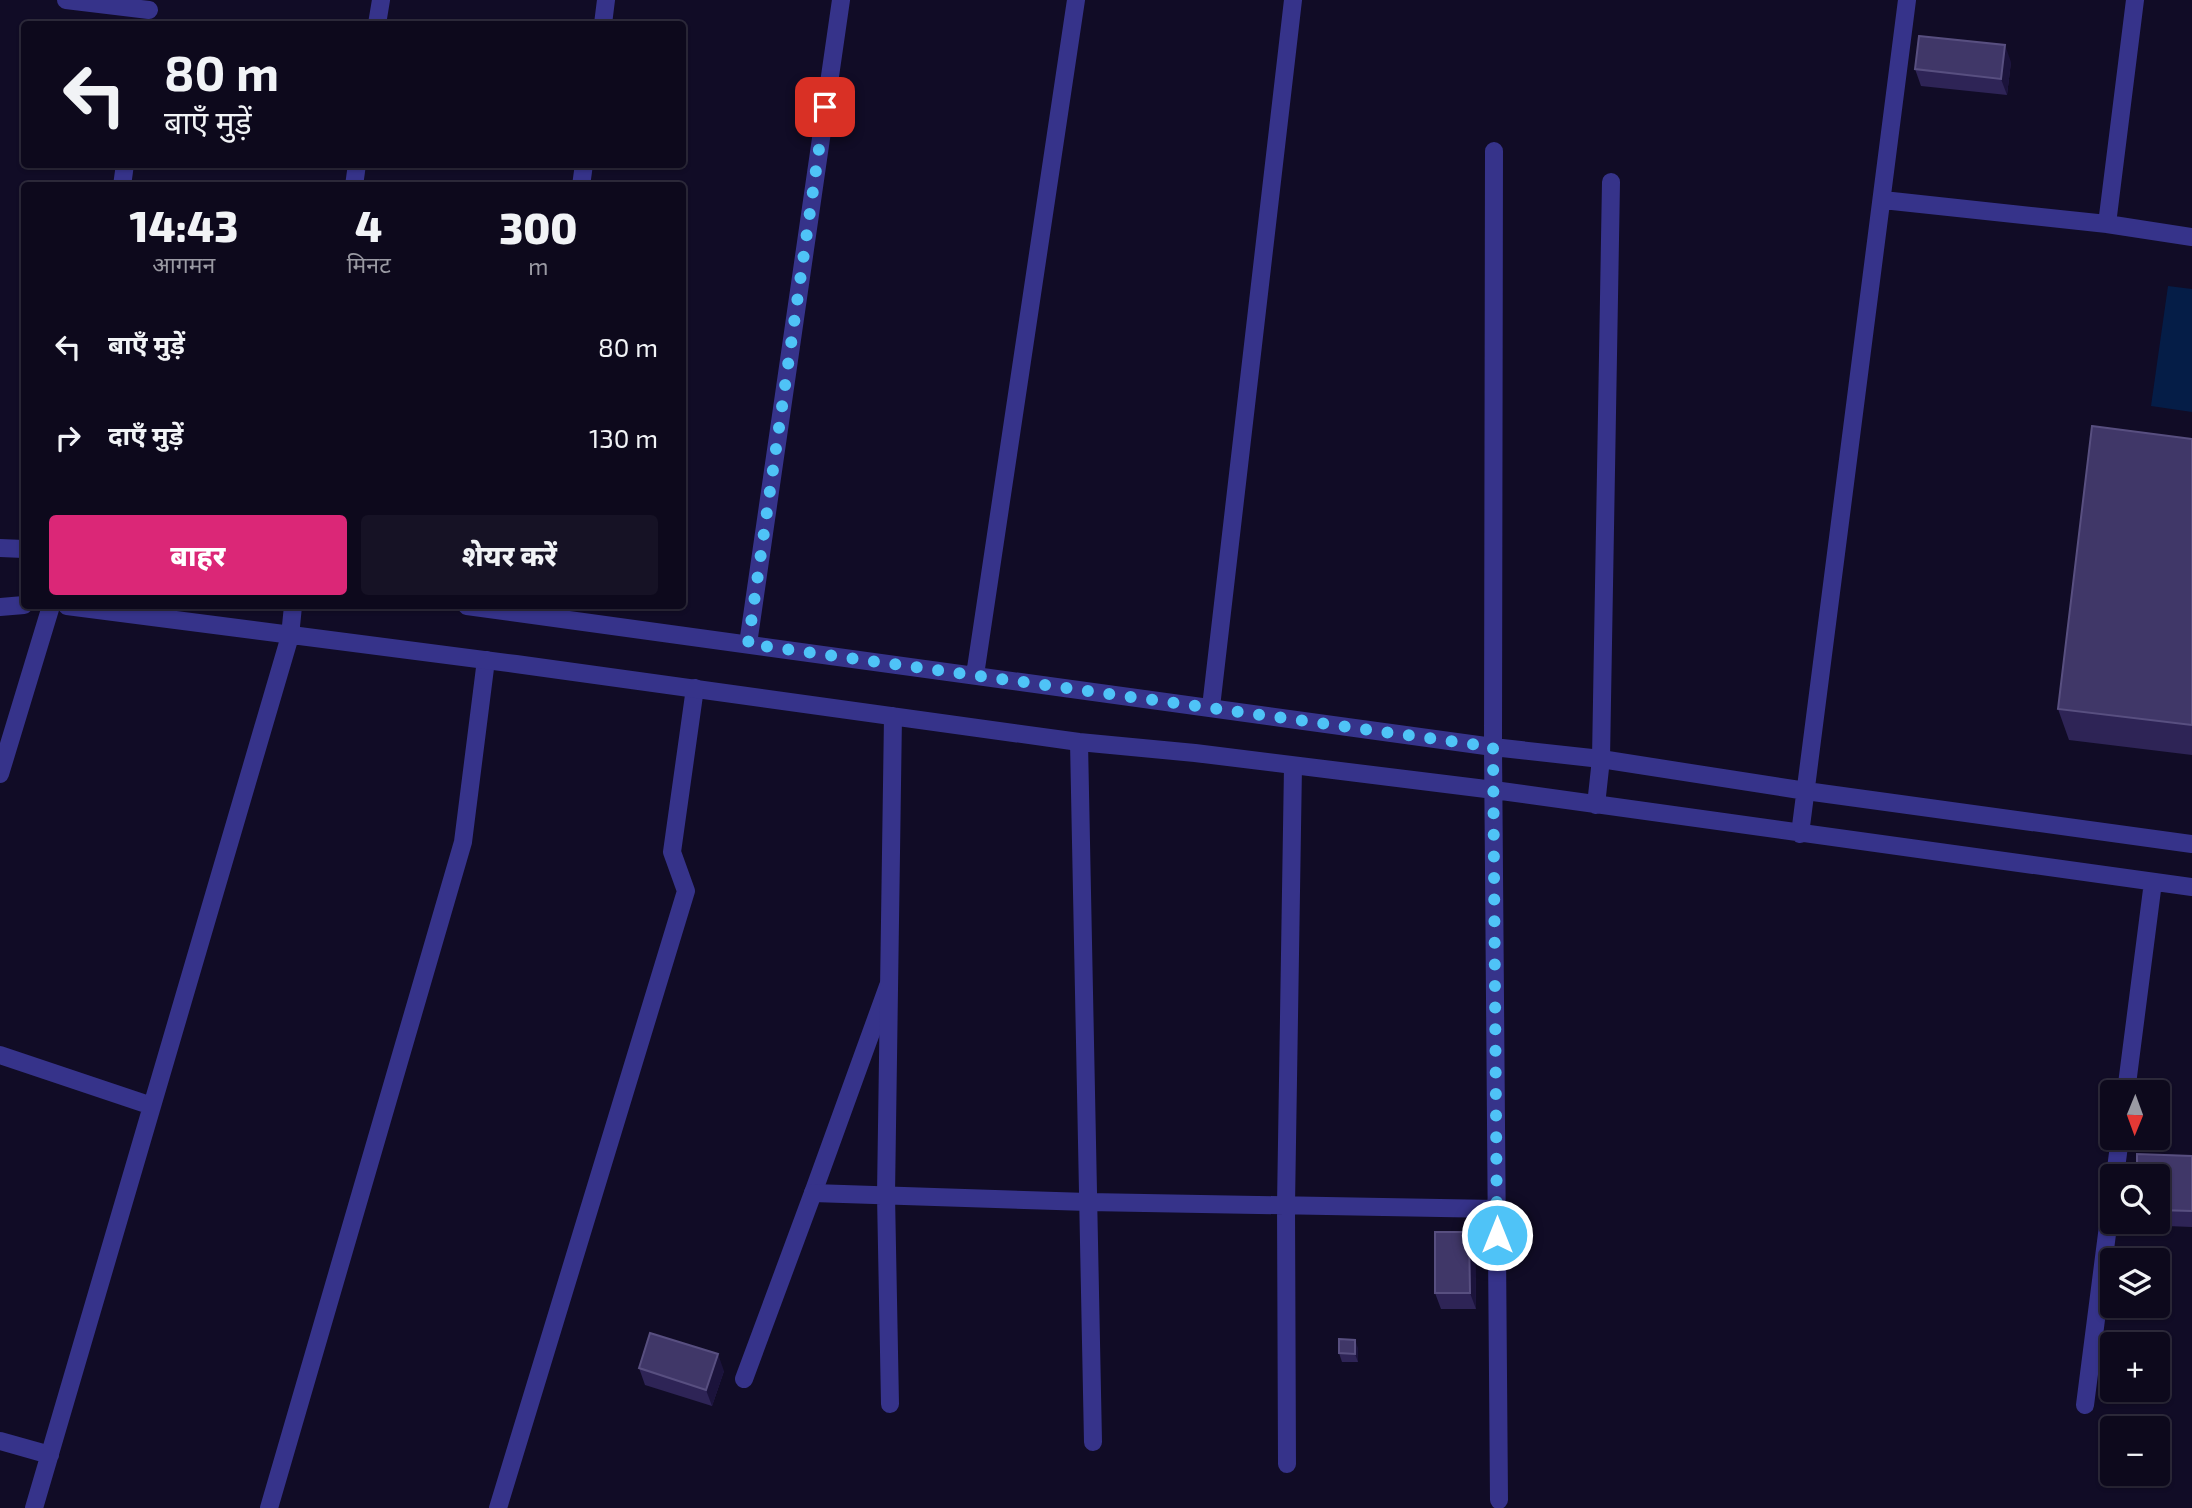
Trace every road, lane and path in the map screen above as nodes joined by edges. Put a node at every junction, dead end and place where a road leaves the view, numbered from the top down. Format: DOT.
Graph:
graph roads {
  1 [pos="66,0"];
  2 [pos="381,0"];
  3 [pos="606,0"];
  4 [pos="841,0"];
  5 [pos="1076,0"];
  6 [pos="1293,0"];
  7 [pos="1907,0"];
  8 [pos="2136,0"];
  9 [pos="148,12"];
  10 [pos="378,21"];
  11 [pos="603,21"];
  12 [pos="1494,151"];
  13 [pos="1611,182"];
  14 [pos="1883,200"];
  15 [pos="2106,224"];
  16 [pos="2192,237"];
  17 [pos="0,548"];
  18 [pos="21,549"];
  19 [pos="21,605"];
  20 [pos="0,607"];
  21 [pos="50,609"];
  22 [pos="89,609"];
  23 [pos="293,609"];
  24 [pos="523,609"];
  25 [pos="290,636"];
  26 [pos="748,644"];
  27 [pos="486,660"];
  28 [pos="975,675"];
  29 [pos="695,688"];
  30 [pos="1211,707"];
  31 [pos="893,716"];
  32 [pos="1079,742"];
  33 [pos="1493,747"];
  34 [pos="1601,759"];
  35 [pos="1293,766"];
  36 [pos="0,774"];
  37 [pos="1494,790"];
  38 [pos="1807,791"];
  39 [pos="1596,805"];
  40 [pos="1800,834"];
  41 [pos="2192,844"];
  42 [pos="2153,882"];
  43 [pos="2192,887"];
  44 [pos="889,981"];
  45 [pos="0,1055"];
  46 [pos="2128,1080"];
  47 [pos="152,1106"];
  48 [pos="813,1193"];
  49 [pos="886,1195"];
  50 [pos="1088,1202"];
  51 [pos="1286,1205"];
  52 [pos="1497,1209"];
  53 [pos="2107,1234"];
  54 [pos="744,1379"];
  55 [pos="890,1404"];
  56 [pos="2085,1405"];
  57 [pos="0,1441"];
  58 [pos="1093,1442"];
  59 [pos="50,1455"];
  60 [pos="1287,1464"];
  61 [pos="1499,1500"];
  62 [pos="34,1508"];
  63 [pos="269,1508"];
  64 [pos="498,1508"];
  1 -- 9 [label="street"];
  2 -- 10 [label="street"];
  3 -- 11 [label="street"];
  4 -- 26 [label="street"];
  5 -- 28 [label="street"];
  6 -- 30 [label="street"];
  7 -- 14 [label="street"];
  8 -- 15 [label="street"];
  12 -- 33 [label="street"];
  13 -- 34 [label="street"];
  14 -- 15 [label="street"];
  14 -- 38 [label="street"];
  15 -- 16 [label="street"];
  17 -- 18 [label="street"];
  19 -- 20 [label="street"];
  21 -- 36 [label="street"];
  22 -- 25 [label="street"];
  23 -- 25 [label="street"];
  24 -- 26 [label="street"];
  25 -- 27 [label="street"];
  25 -- 47 [label="street"];
  26 -- 28 [label="street"];
  27 -- 29 [label="street"];
  27 -- 63 [label="street"];
  28 -- 30 [label="street"];
  29 -- 31 [label="street"];
  29 -- 64 [label="street"];
  30 -- 33 [label="street"];
  31 -- 32 [label="street"];
  31 -- 44 [label="street"];
  32 -- 35 [label="street"];
  32 -- 50 [label="street"];
  33 -- 34 [label="street"];
  33 -- 37 [label="street"];
  34 -- 38 [label="street"];
  34 -- 39 [label="street"];
  35 -- 37 [label="street"];
  35 -- 51 [label="street"];
  37 -- 39 [label="street"];
  37 -- 52 [label="street"];
  38 -- 40 [label="street"];
  38 -- 41 [label="street"];
  39 -- 40 [label="street"];
  40 -- 42 [label="street"];
  42 -- 43 [label="street"];
  42 -- 46 [label="street"];
  44 -- 48 [label="street"];
  44 -- 49 [label="street"];
  45 -- 47 [label="street"];
  47 -- 59 [label="street"];
  48 -- 49 [label="street"];
  48 -- 54 [label="street"];
  49 -- 50 [label="street"];
  49 -- 55 [label="street"];
  50 -- 51 [label="street"];
  50 -- 58 [label="street"];
  51 -- 52 [label="street"];
  51 -- 60 [label="street"];
  52 -- 61 [label="street"];
  53 -- 56 [label="street"];
  57 -- 59 [label="street"];
  59 -- 62 [label="street"];
}
